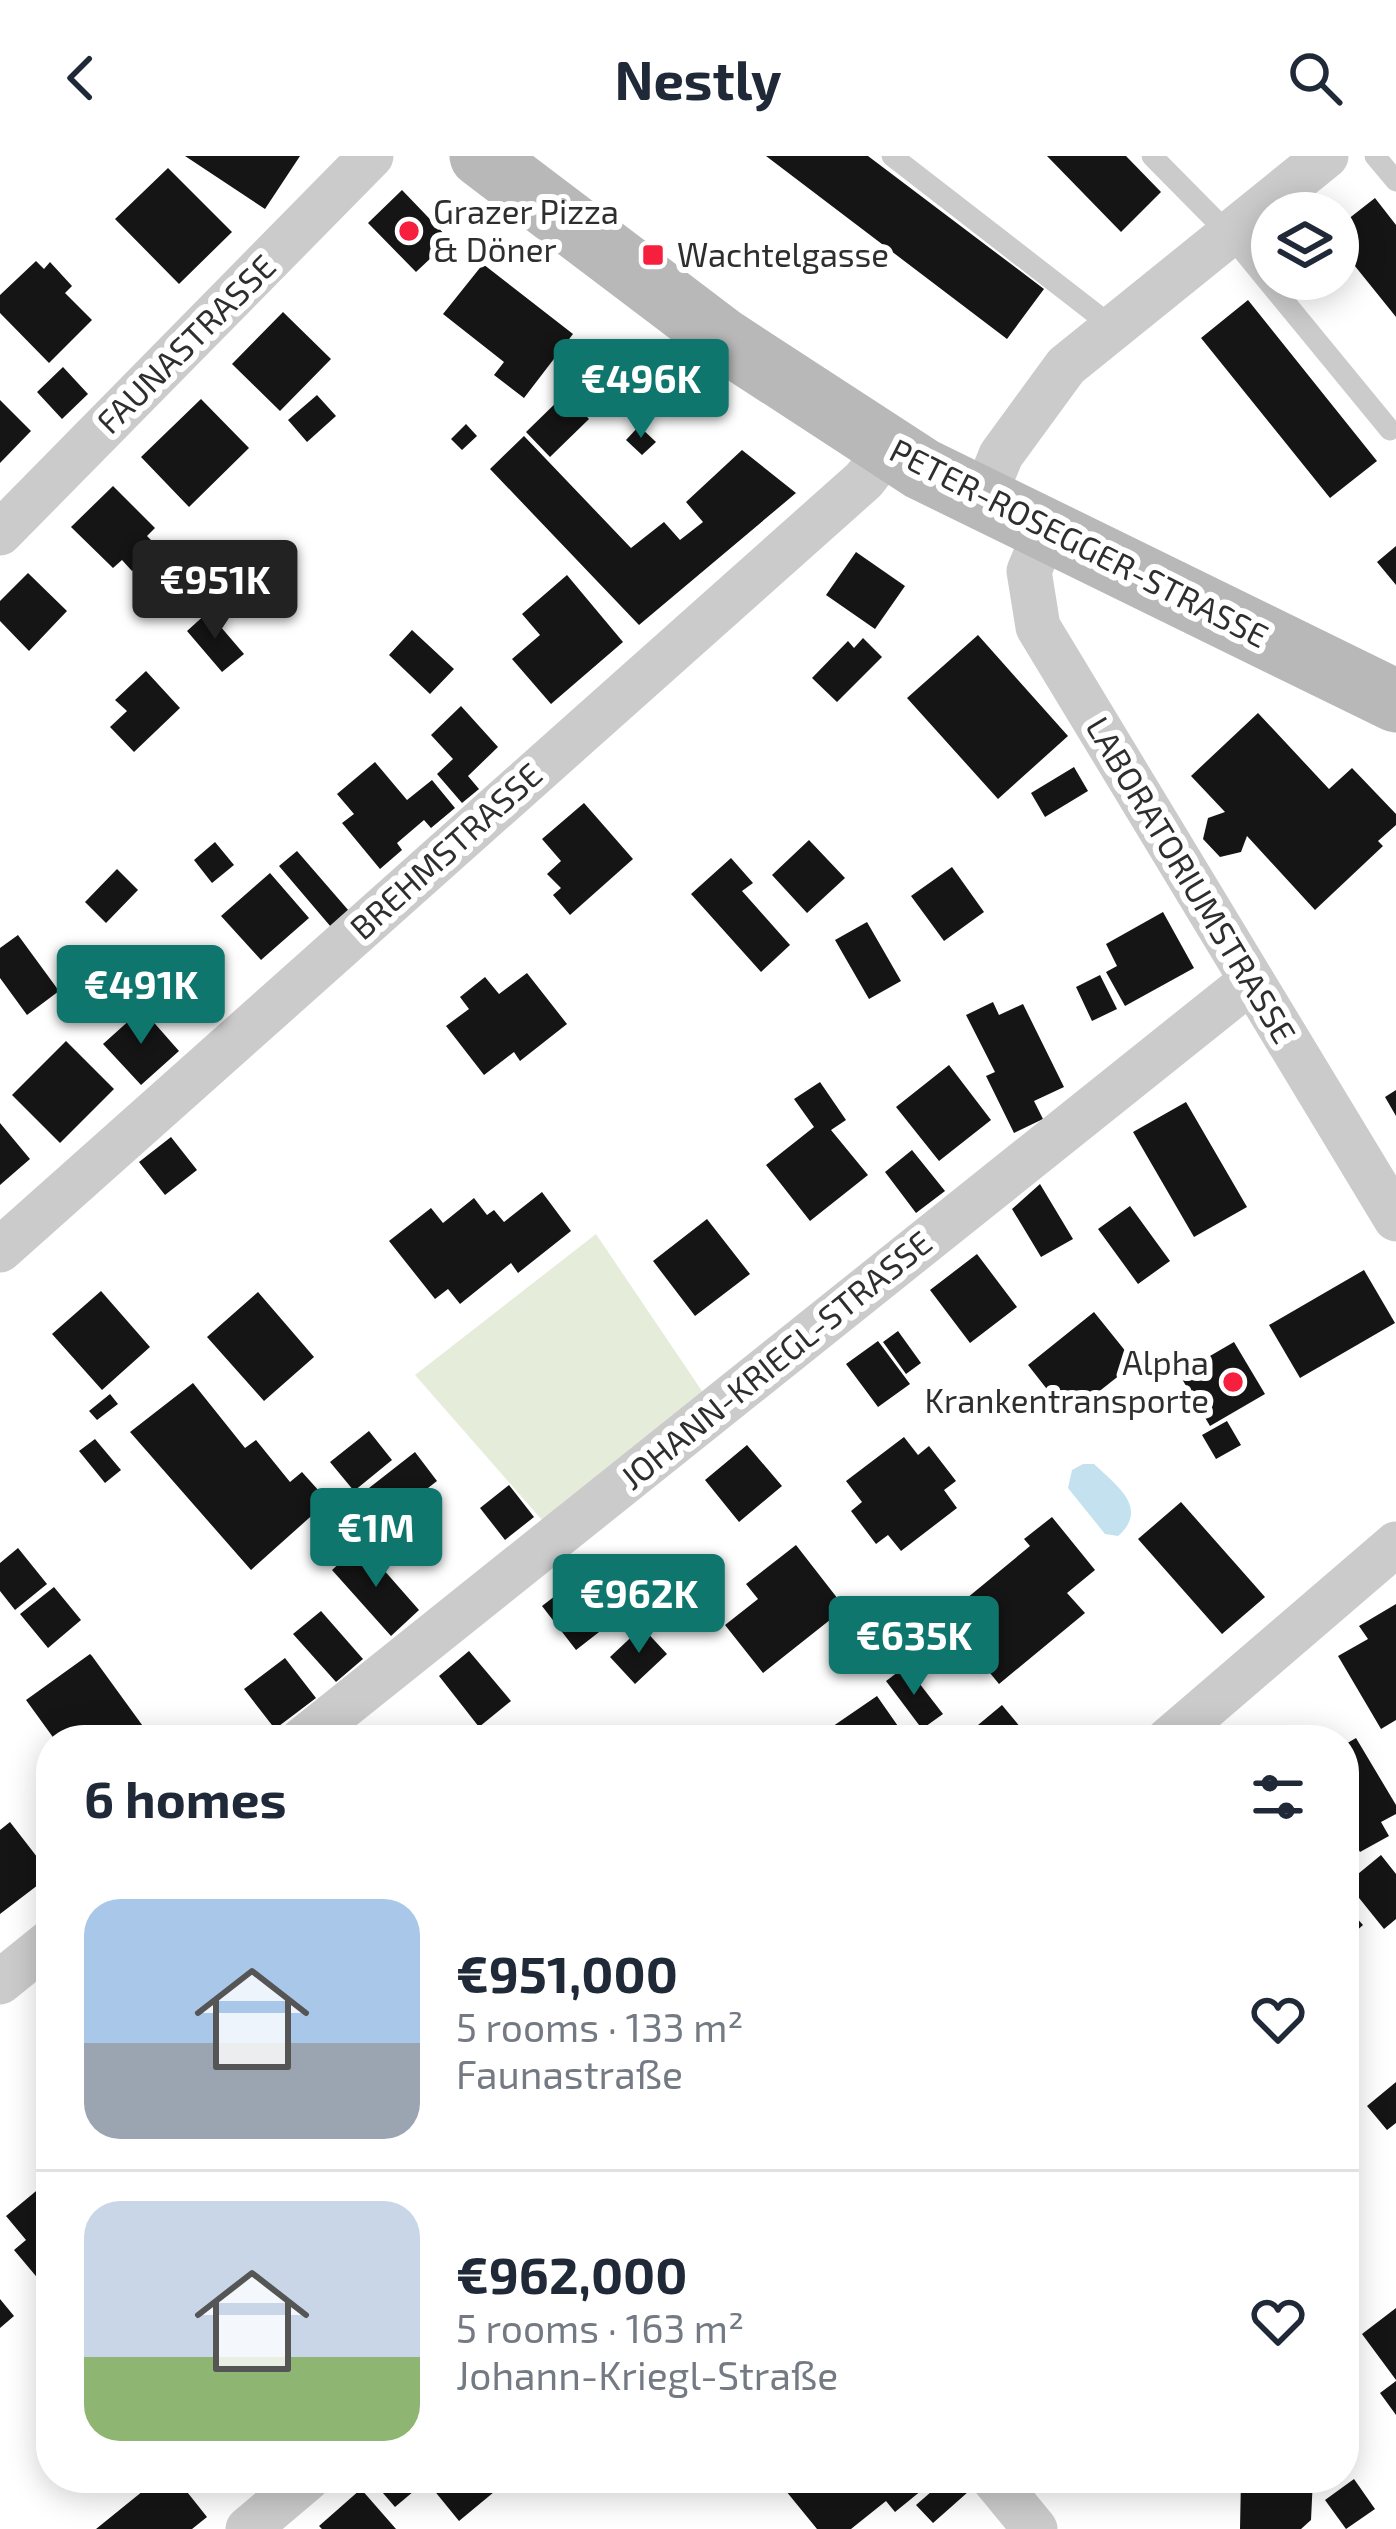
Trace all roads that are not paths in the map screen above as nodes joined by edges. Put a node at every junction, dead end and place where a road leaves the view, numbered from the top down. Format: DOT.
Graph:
graph roads {
  1 [pos="371,156"];
  2 [pos="481,156"];
  3 [pos="892,156"];
  4 [pos="1152,156"];
  5 [pos="1326,156"];
  6 [pos="1376,156"];
  7 [pos="1396,181"];
  8 [pos="1229,234"];
  9 [pos="1114,328"];
  10 [pos="1390,430"];
  11 [pos="888,449"];
  12 [pos="982,502"];
  13 [pos="1046,531"];
  14 [pos="0,533"];
  15 [pos="1396,701"];
  16 [pos="1251,980"];
  17 [pos="1396,1219"];
  18 [pos="0,1250"];
  19 [pos="1396,1544"];
  20 [pos="321,1725"];
  21 [pos="1185,1725"];
  22 [pos="36,1953"];
  23 [pos="0,1982"];
  24 [pos="290,2493"];
  25 [pos="1006,2493"];
  26 [pos="248,2529"];
  27 [pos="1035,2529"];
  1 -- 14 [label="street, FAUNASTRASSE"];
  2 -- 11 [label="main road, PETER-ROSEGGER-STRASSE"];
  3 -- 9 [label="lane"];
  4 -- 8 [label="lane"];
  5 -- 8 [label="street"];
  6 -- 7 [label="lane"];
  8 -- 9 [label="street"];
  8 -- 10 [label="lane"];
  9 -- 12 [label="street"];
  11 -- 12 [label="main road, PETER-ROSEGGER-STRASSE"];
  11 -- 18 [label="street, BREHMSTRASSE"];
  12 -- 13 [label="main road, PETER-ROSEGGER-STRASSE"];
  13 -- 15 [label="main road, PETER-ROSEGGER-STRASSE"];
  13 -- 16 [label="street, LABORATORIUMSTRASSE"];
  16 -- 17 [label="street, LABORATORIUMSTRASSE"];
  16 -- 20 [label="street, JOHANN-KRIEGL-STRASSE"];
  19 -- 21 [label="street"];
  22 -- 23 [label="street"];
  24 -- 26 [label="street"];
  25 -- 27 [label="street"];
}
